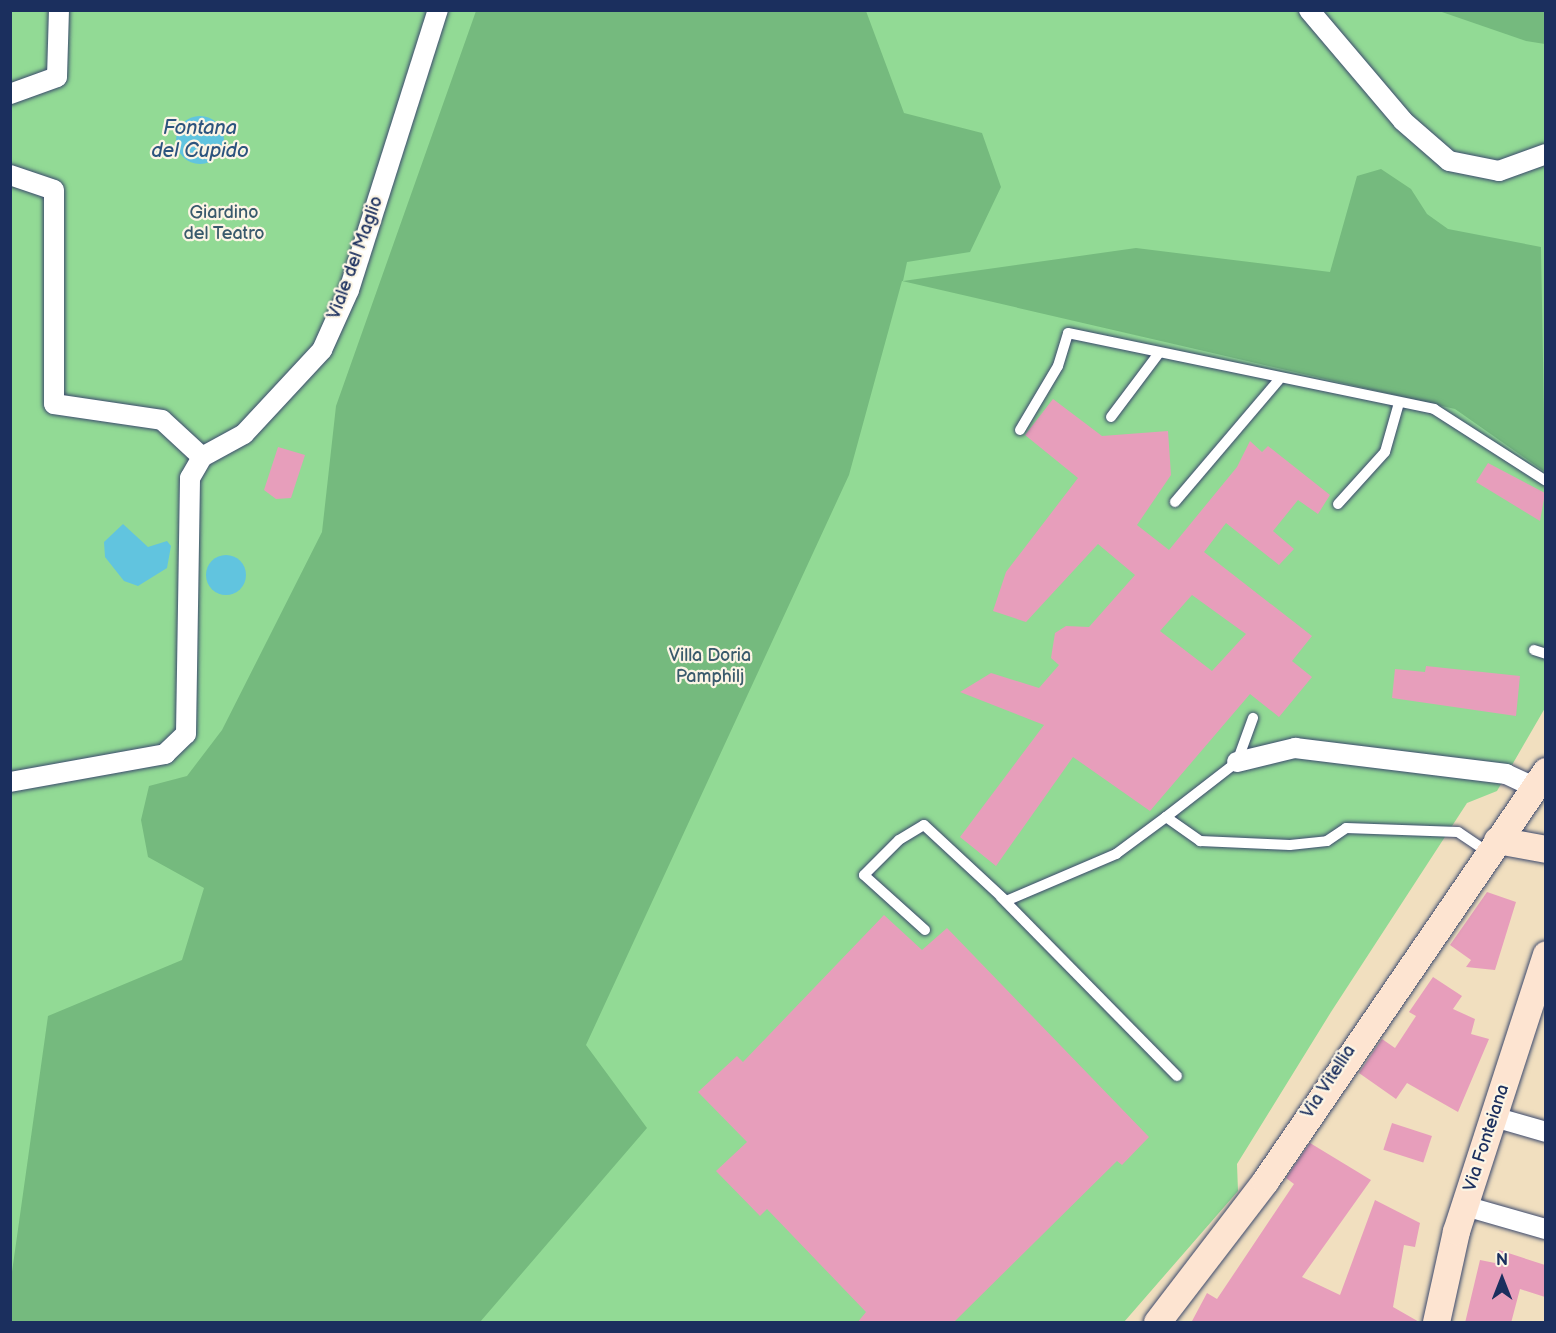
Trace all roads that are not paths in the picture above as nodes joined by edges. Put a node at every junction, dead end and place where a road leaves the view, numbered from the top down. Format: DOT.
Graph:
graph roads {
  1 [pos="59,10"];
  2 [pos="438,10"];
  3 [pos="1309,10"];
  4 [pos="10,94"];
  5 [pos="1545,154"];
  6 [pos="10,175"];
  7 [pos="1159,353"];
  8 [pos="1278,380"];
  9 [pos="1399,403"];
  10 [pos="1111,417"];
  11 [pos="1020,430"];
  12 [pos="202,457"];
  13 [pos="1545,481"];
  14 [pos="1175,502"];
  15 [pos="1338,504"];
  16 [pos="1534,650"];
  17 [pos="1545,654"];
  18 [pos="1253,718"];
  19 [pos="1236,762"];
  20 [pos="1540,779"];
  21 [pos="10,782"];
  22 [pos="1166,817"];
  23 [pos="1493,846"];
  24 [pos="1545,849"];
  25 [pos="1001,897"];
  26 [pos="925,930"];
  27 [pos="1545,954"];
  28 [pos="1177,1077"];
  29 [pos="1494,1117"];
  30 [pos="1545,1132"];
  31 [pos="1465,1206"];
  32 [pos="1545,1229"];
  33 [pos="1157,1323"];
  34 [pos="1436,1323"];
  1 -- 4 [label="street"];
  2 -- 12 [label="street, Viale del Maglio"];
  3 -- 5 [label="street"];
  6 -- 12 [label="street"];
  7 -- 8 [label="lane"];
  7 -- 10 [label="lane"];
  7 -- 11 [label="lane"];
  8 -- 9 [label="lane"];
  8 -- 14 [label="lane"];
  9 -- 13 [label="lane"];
  9 -- 15 [label="lane"];
  12 -- 21 [label="street"];
  16 -- 17 [label="lane"];
  18 -- 19 [label="lane"];
  19 -- 20 [label="street"];
  19 -- 22 [label="lane"];
  20 -- 23 [label="street, Via Vitellia"];
  22 -- 23 [label="lane"];
  22 -- 25 [label="lane"];
  23 -- 24 [label="street"];
  23 -- 33 [label="street, Via Vitellia"];
  25 -- 26 [label="lane"];
  25 -- 28 [label="lane"];
  27 -- 29 [label="street, Via Fonteiana"];
  29 -- 30 [label="street"];
  29 -- 31 [label="street, Via Fonteiana"];
  31 -- 32 [label="street"];
  31 -- 34 [label="street, Via Fonteiana"];
}
